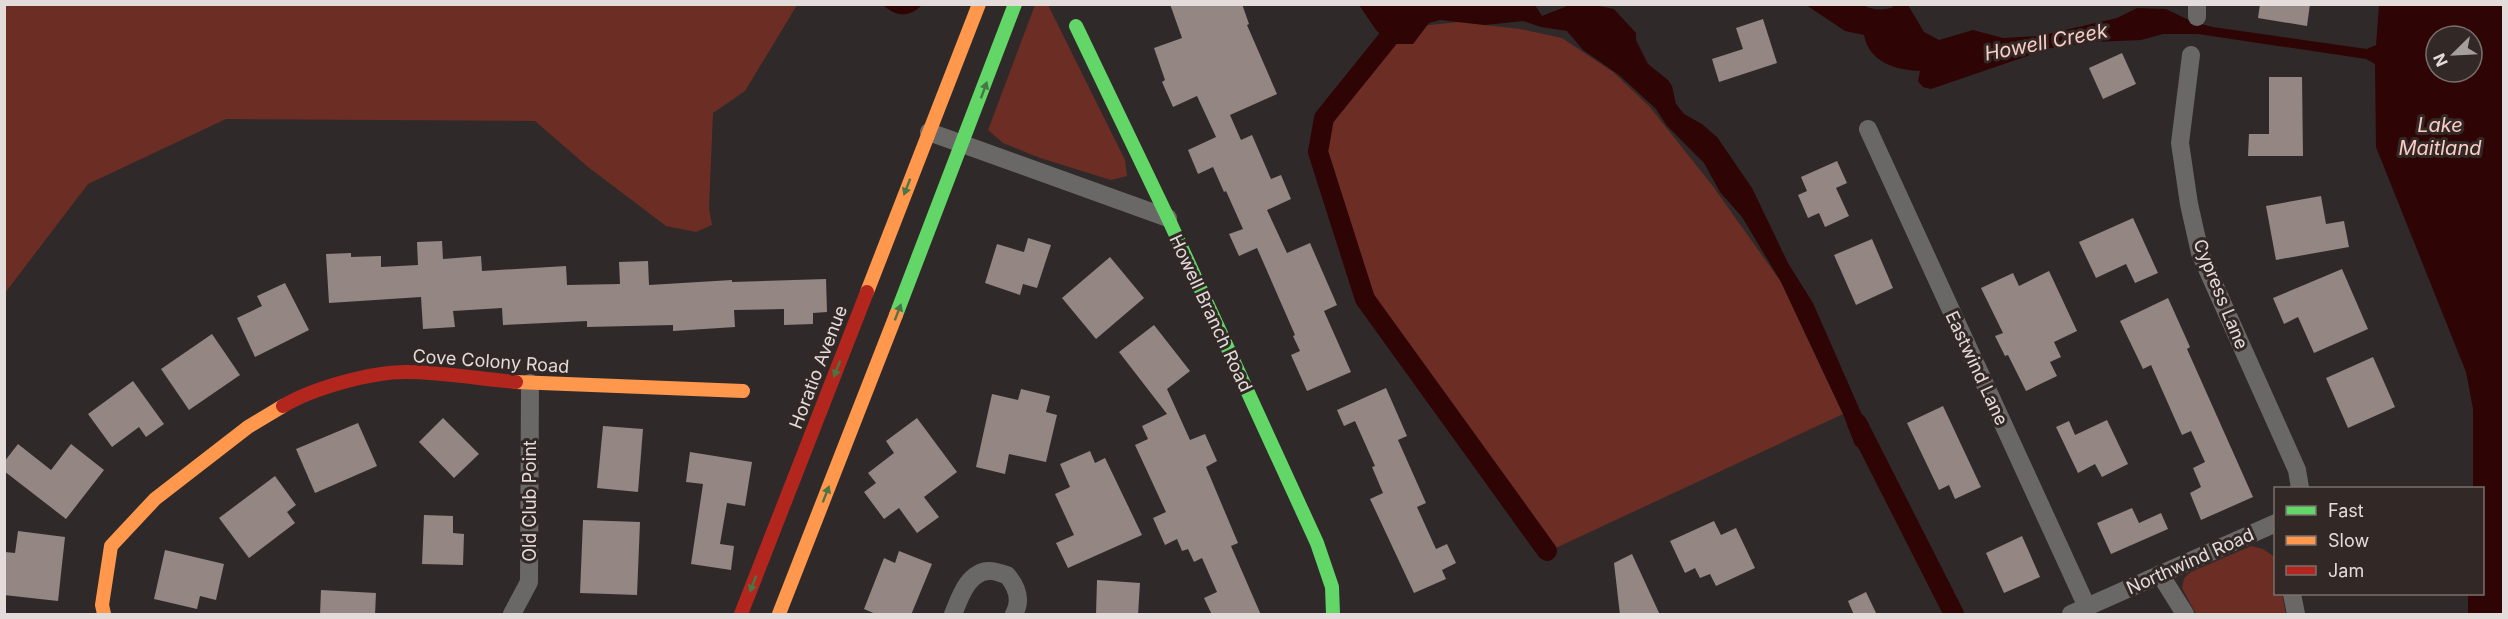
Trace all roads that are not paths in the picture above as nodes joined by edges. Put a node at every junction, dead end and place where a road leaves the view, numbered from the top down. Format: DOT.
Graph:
graph roads {
  1 [pos="979,4"];
  2 [pos="1015,4"];
  3 [pos="1076,26"];
  4 [pos="2191,55"];
  5 [pos="1868,129"];
  6 [pos="929,132"];
  7 [pos="963,145"];
  8 [pos="1168,218"];
  9 [pos="530,383"];
  10 [pos="743,391"];
  11 [pos="2300,487"];
  12 [pos="796,521"];
  13 [pos="2274,524"];
  14 [pos="2160,574"];
  15 [pos="2292,595"];
  16 [pos="2079,611"];
  17 [pos="104,615"];
  18 [pos="512,615"];
  19 [pos="741,615"];
  20 [pos="779,615"];
  21 [pos="953,615"];
  22 [pos="1014,615"];
  23 [pos="1333,615"];
  24 [pos="2185,615"];
  25 [pos="2296,615"];
  1 -- 6 [label="street"];
  7 -- 2 [label="street, one-way"];
  3 -- 8 [label="street"];
  4 -- 11 [label="street, Cypress Lane"];
  5 -- 16 [label="street, Eastwind Lane"];
  6 -- 7 [label="street, Howell Branch Road"];
  6 -- 12 [label="street, Horatio Avenue, one-way"];
  7 -- 8 [label="street, Howell Branch Road"];
  12 -- 7 [label="street, Horatio Avenue, one-way"];
  8 -- 23 [label="street, Howell Branch Road"];
  9 -- 10 [label="street, Cove Colony Road"];
  9 -- 17 [label="street, Cove Colony Road"];
  9 -- 18 [label="street, Old Club Point"];
  12 -- 19 [label="street, Horatio Avenue, one-way"];
  12 -- 20 [label="street, Horatio Avenue"];
  13 -- 14 [label="street, Northwind Road"];
  14 -- 16 [label="street, Northwind Road"];
  14 -- 24 [label="street"];
  15 -- 25 [label="street"];
  21 -- 22 [label="street"];
}
